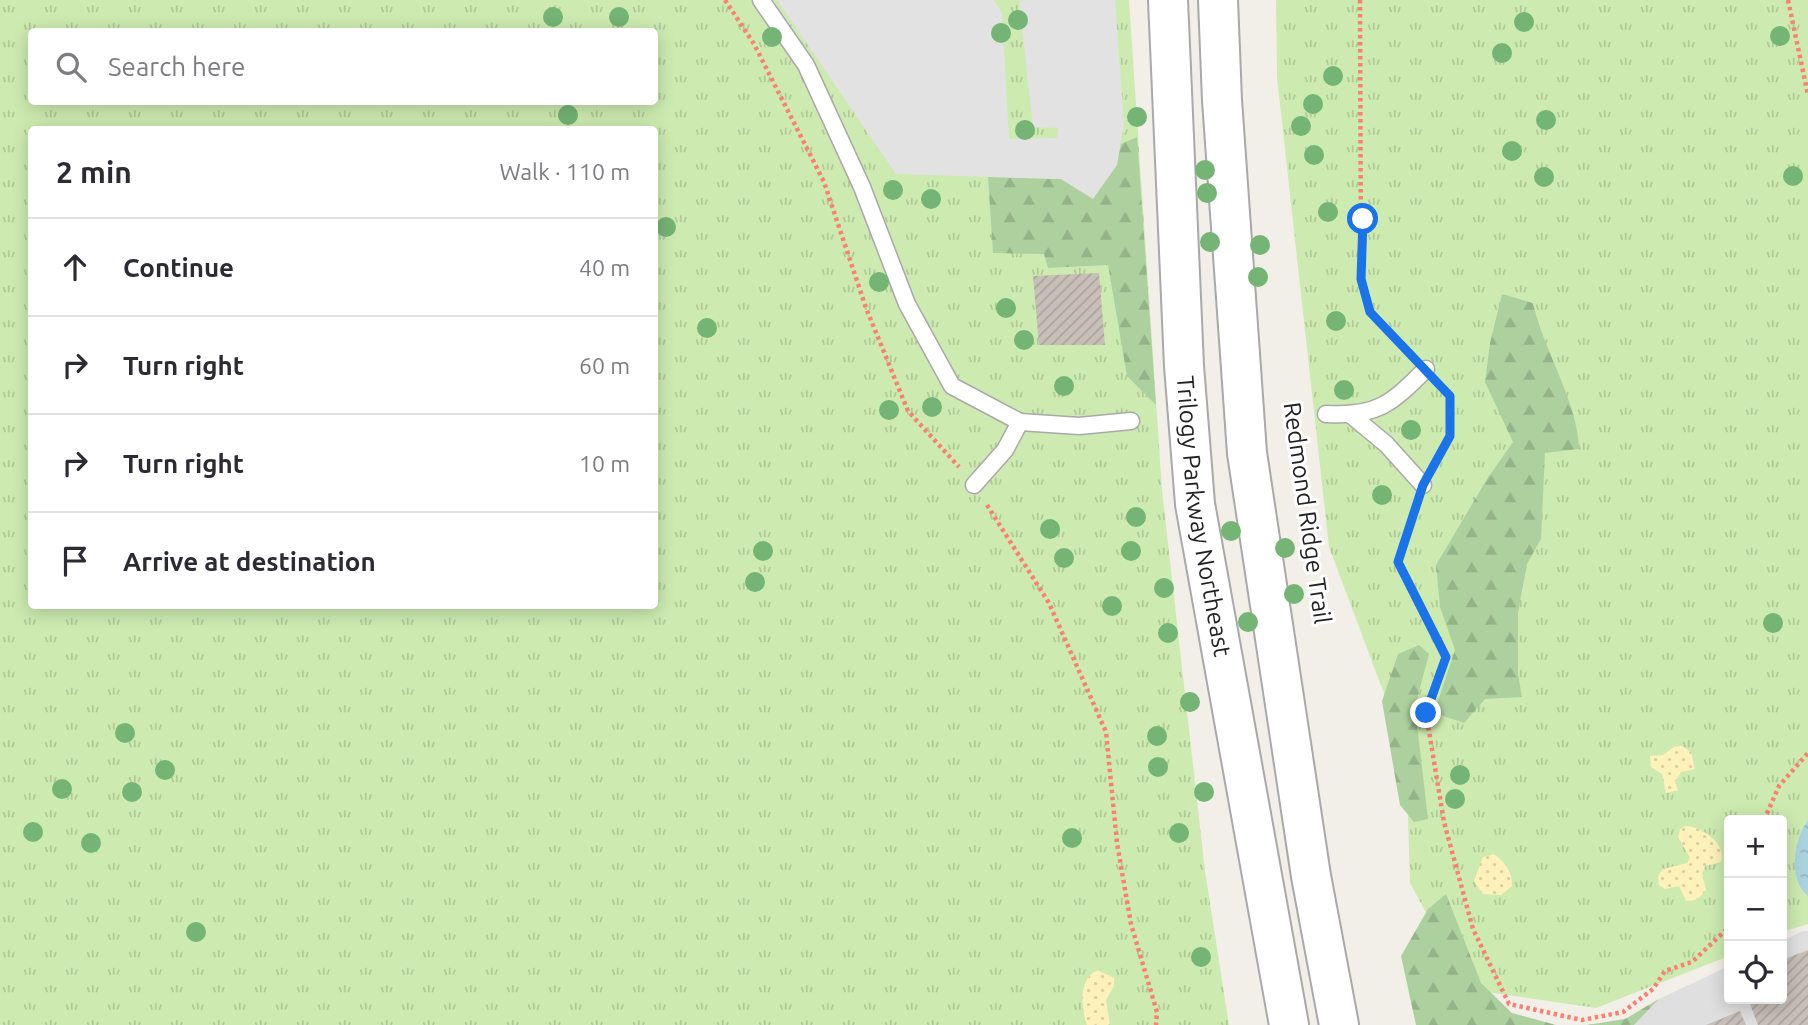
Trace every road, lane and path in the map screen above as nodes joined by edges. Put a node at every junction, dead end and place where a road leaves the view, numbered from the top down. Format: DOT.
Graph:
graph roads {
  1 [pos="761,0"];
  2 [pos="1168,0"];
  3 [pos="1218,0"];
  4 [pos="1360,0"];
  5 [pos="1788,0"];
  6 [pos="1808,95"];
  7 [pos="1426,369"];
  8 [pos="1326,414"];
  9 [pos="1351,415"];
  10 [pos="1131,421"];
  11 [pos="1020,422"];
  12 [pos="974,485"];
  13 [pos="1423,485"];
  14 [pos="1808,753"];
  15 [pos="1766,815"];
  16 [pos="1724,932"];
  17 [pos="1289,1025"];
  18 [pos="1339,1025"];
  1 -- 11 [label="lane"];
  2 -- 17 [label="street, Trilogy Parkway Northeast"];
  3 -- 18 [label="street, Trilogy Parkway Northeast"];
  4 -- 7 [label="path"];
  5 -- 6 [label="path"];
  7 -- 9 [label="lane"];
  7 -- 13 [label="path"];
  8 -- 9 [label="lane"];
  9 -- 13 [label="lane"];
  10 -- 11 [label="lane"];
  11 -- 12 [label="lane"];
  13 -- 16 [label="path"];
  14 -- 15 [label="path"];
}
